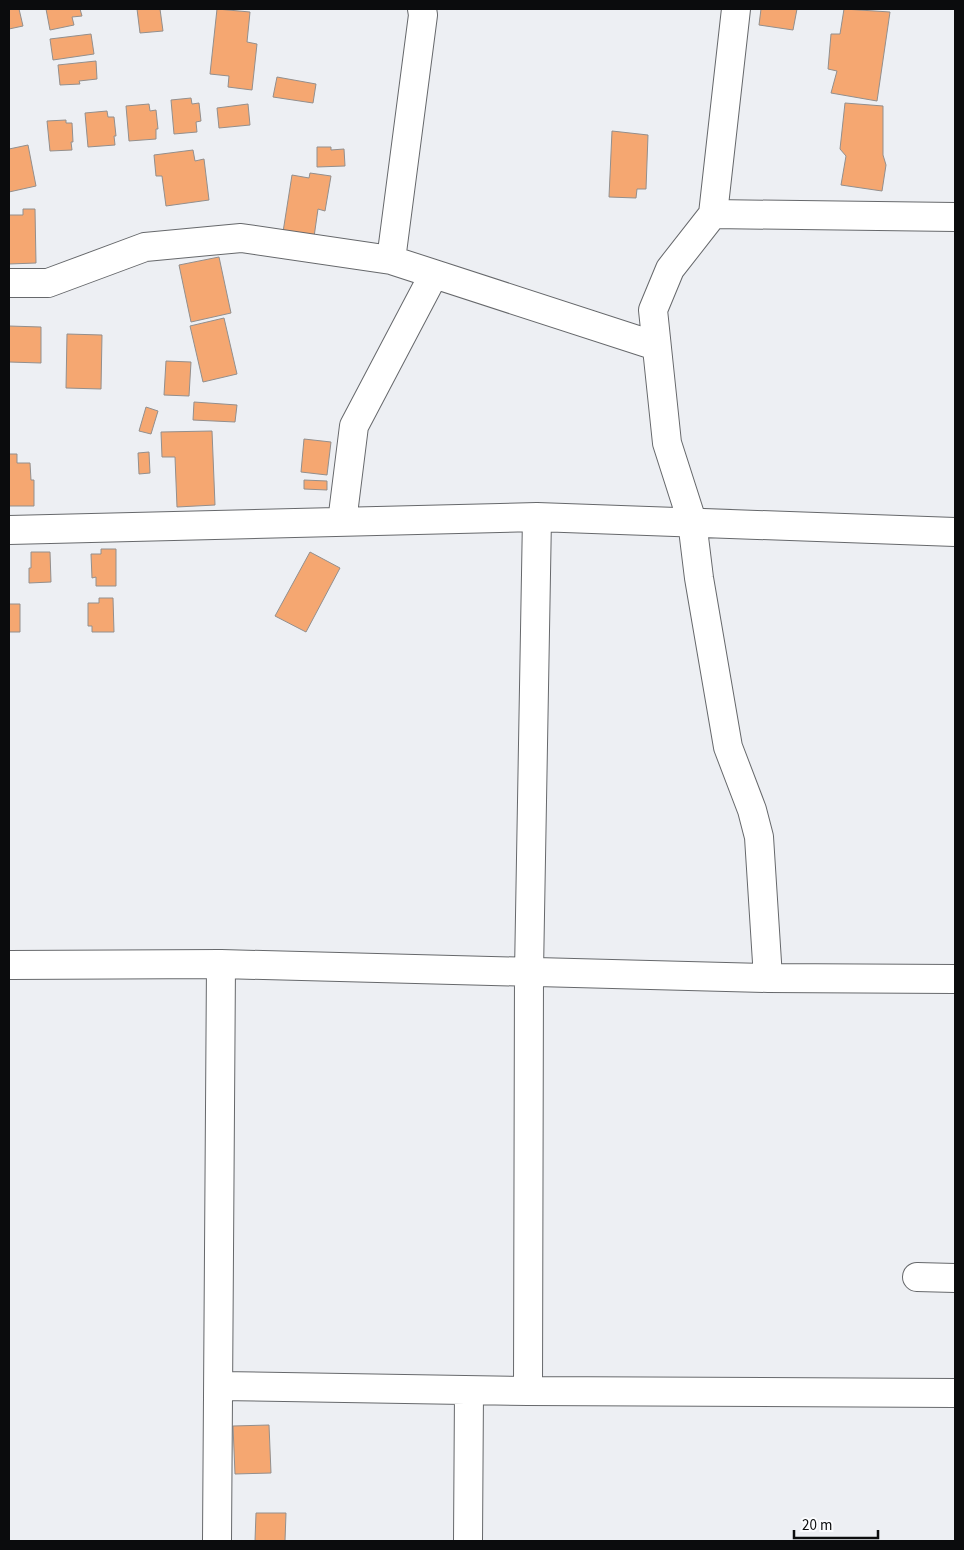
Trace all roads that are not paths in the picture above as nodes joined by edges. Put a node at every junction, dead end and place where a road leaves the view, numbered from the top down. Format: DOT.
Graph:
graph roads {
  1 [pos="422,9"];
  2 [pos="736,9"];
  3 [pos="713,214"];
  4 [pos="955,217"];
  5 [pos="391,260"];
  6 [pos="434,274"];
  7 [pos="9,283"];
  8 [pos="656,346"];
  9 [pos="537,517"];
  10 [pos="692,521"];
  11 [pos="342,522"];
  12 [pos="9,530"];
  13 [pos="955,532"];
  14 [pos="221,964"];
  15 [pos="9,965"];
  16 [pos="529,972"];
  17 [pos="768,978"];
  18 [pos="955,979"];
  19 [pos="917,1277"];
  20 [pos="955,1278"];
  21 [pos="219,1386"];
  22 [pos="470,1390"];
  23 [pos="528,1391"];
  24 [pos="955,1393"];
  25 [pos="218,1541"];
  26 [pos="468,1541"];
  1 -- 5 [label="street"];
  2 -- 3 [label="street"];
  3 -- 4 [label="street"];
  3 -- 8 [label="street"];
  5 -- 6 [label="street"];
  5 -- 7 [label="street"];
  6 -- 8 [label="street"];
  6 -- 11 [label="street"];
  8 -- 10 [label="street"];
  9 -- 10 [label="street"];
  9 -- 11 [label="street"];
  9 -- 16 [label="street"];
  10 -- 13 [label="street"];
  10 -- 17 [label="street"];
  11 -- 12 [label="street"];
  14 -- 15 [label="street"];
  14 -- 16 [label="street"];
  14 -- 21 [label="street"];
  16 -- 17 [label="street"];
  16 -- 23 [label="street"];
  17 -- 18 [label="street"];
  19 -- 20 [label="street"];
  21 -- 22 [label="street"];
  21 -- 25 [label="street"];
  22 -- 23 [label="street"];
  22 -- 26 [label="street"];
  23 -- 24 [label="street"];
}
